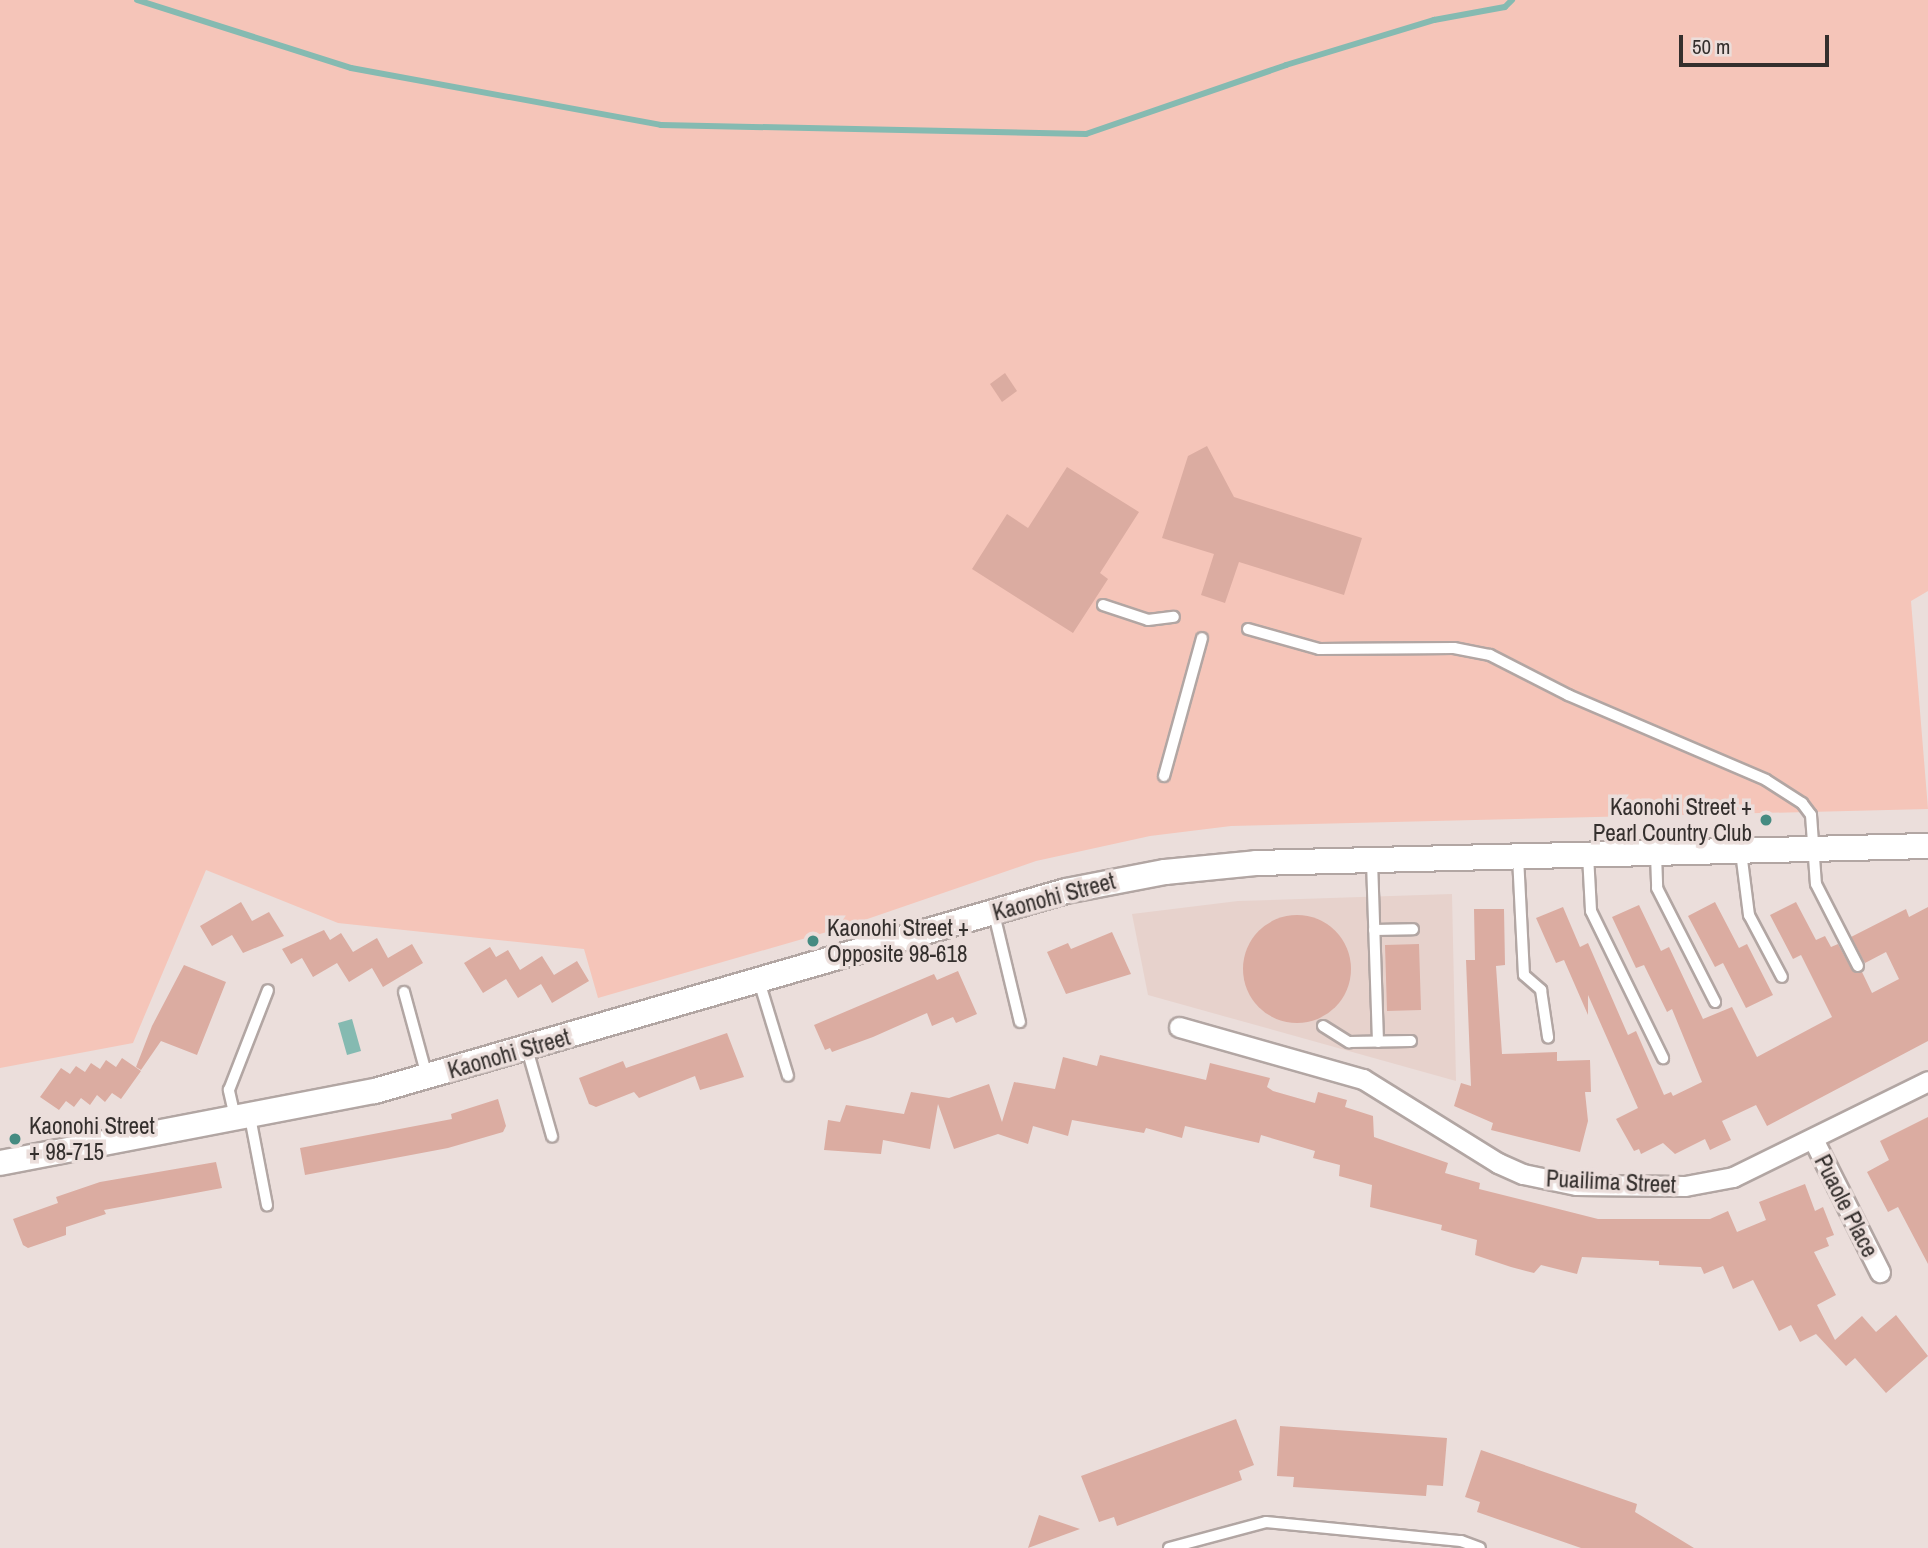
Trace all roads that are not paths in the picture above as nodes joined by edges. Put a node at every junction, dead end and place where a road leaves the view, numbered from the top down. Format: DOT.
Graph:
graph roads {
  1 [pos="1103,605"];
  2 [pos="1174,617"];
  3 [pos="1248,629"];
  4 [pos="1202,638"];
  5 [pos="1164,776"];
  6 [pos="1928,846"];
  7 [pos="1813,850"];
  8 [pos="1741,852"];
  9 [pos="1656,854"];
  10 [pos="1588,855"];
  11 [pos="1518,857"];
  12 [pos="1372,860"];
  13 [pos="994,913"];
  14 [pos="1413,929"];
  15 [pos="1374,930"];
  16 [pos="1858,966"];
  17 [pos="1782,977"];
  18 [pos="759,981"];
  19 [pos="268,990"];
  20 [pos="404,992"];
  21 [pos="1714,1002"];
  22 [pos="1020,1022"];
  23 [pos="1323,1026"];
  24 [pos="1179,1027"];
  25 [pos="1548,1037"];
  26 [pos="1378,1041"];
  27 [pos="1411,1041"];
  28 [pos="527,1049"];
  29 [pos="1663,1058"];
  30 [pos="788,1076"];
  31 [pos="427,1077"];
  32 [pos="1928,1081"];
  33 [pos="243,1118"];
  34 [pos="552,1136"];
  35 [pos="1813,1139"];
  36 [pos="1,1159"];
  37 [pos="267,1205"];
  38 [pos="1880,1272"];
  39 [pos="1169,1548"];
  40 [pos="1480,1548"];
  1 -- 2 [label="lane"];
  3 -- 7 [label="lane"];
  4 -- 5 [label="lane"];
  6 -- 7 [label="street, Kaonohi Street"];
  7 -- 8 [label="street, Kaonohi Street"];
  7 -- 16 [label="lane"];
  8 -- 9 [label="street, Kaonohi Street"];
  8 -- 17 [label="lane"];
  9 -- 10 [label="street, Kaonohi Street"];
  9 -- 21 [label="lane"];
  10 -- 11 [label="street, Kaonohi Street"];
  10 -- 29 [label="lane"];
  11 -- 12 [label="street, Kaonohi Street"];
  11 -- 25 [label="lane"];
  12 -- 13 [label="street, Kaonohi Street"];
  12 -- 15 [label="lane"];
  13 -- 18 [label="street, Kaonohi Street"];
  13 -- 22 [label="lane"];
  14 -- 15 [label="lane"];
  15 -- 26 [label="lane"];
  18 -- 28 [label="street, Kaonohi Street"];
  18 -- 30 [label="lane"];
  19 -- 33 [label="lane"];
  20 -- 31 [label="lane"];
  23 -- 26 [label="lane"];
  24 -- 35 [label="street, Puailima Street"];
  26 -- 27 [label="lane"];
  28 -- 31 [label="street, Kaonohi Street"];
  28 -- 34 [label="lane"];
  31 -- 33 [label="street, Kaonohi Street"];
  32 -- 35 [label="street, Puailima Street"];
  33 -- 36 [label="street, Kaonohi Street"];
  33 -- 37 [label="lane"];
  35 -- 38 [label="street, Puaole Place"];
  39 -- 40 [label="lane"];
}
